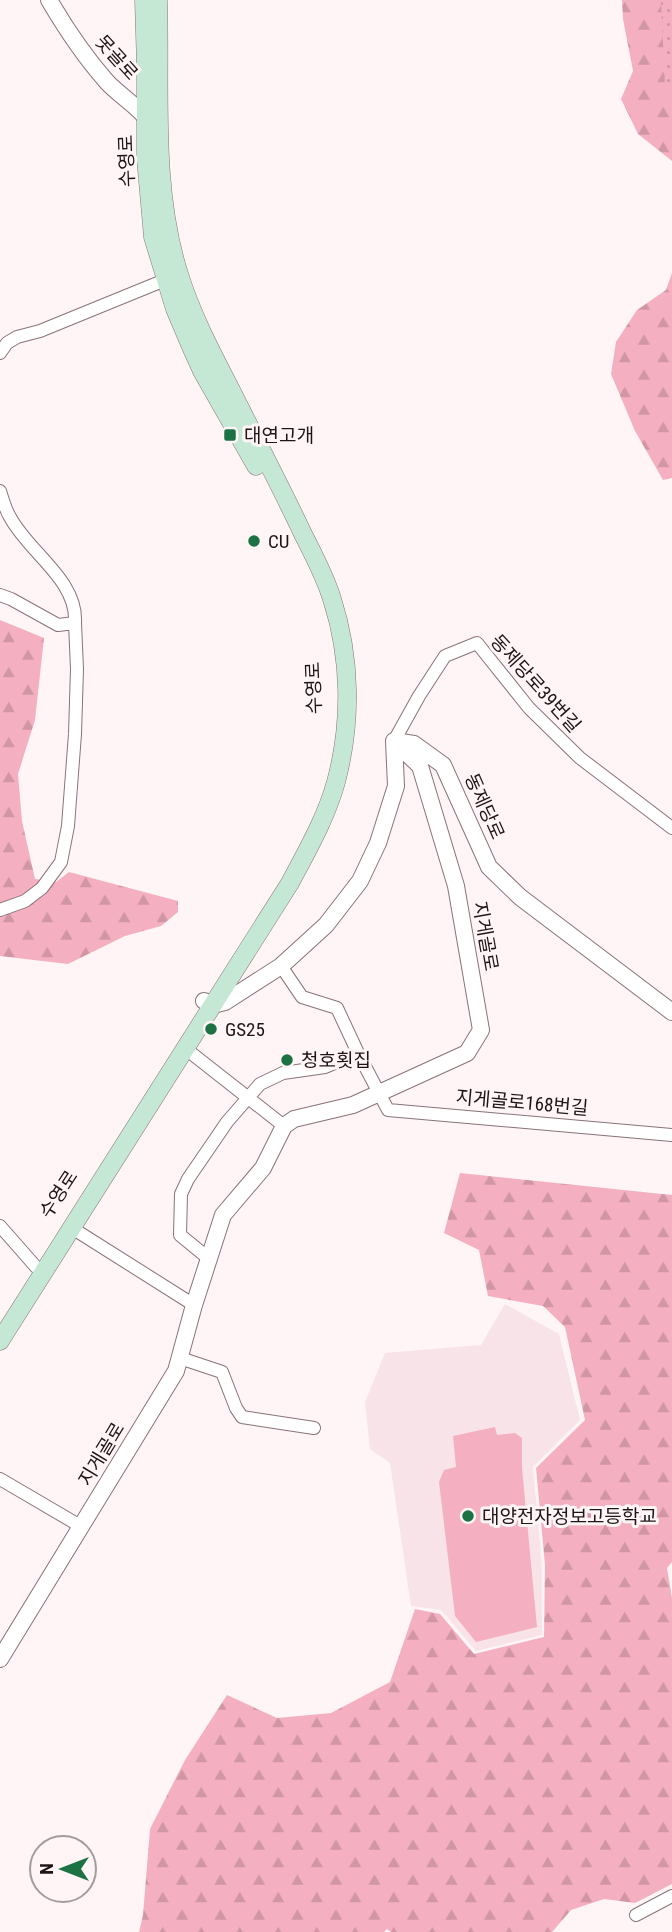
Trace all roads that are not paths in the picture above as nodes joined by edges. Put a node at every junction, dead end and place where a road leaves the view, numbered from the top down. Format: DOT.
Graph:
graph roads {
  1 [pos="49,0"];
  2 [pos="144,0"];
  3 [pos="158,0"];
  4 [pos="146,116"];
  5 [pos="160,137"];
  6 [pos="165,280"];
  7 [pos="0,354"];
  8 [pos="0,491"];
  9 [pos="0,595"];
  10 [pos="75,623"];
  11 [pos="394,741"];
  12 [pos="672,828"];
  13 [pos="0,910"];
  14 [pos="281,966"];
  15 [pos="209,1003"];
  16 [pos="672,1012"];
  17 [pos="186,1049"];
  18 [pos="358,1053"];
  19 [pos="379,1093"];
  20 [pos="248,1097"];
  21 [pos="284,1126"];
  22 [pos="672,1135"];
  23 [pos="0,1226"];
  24 [pos="72,1228"];
  25 [pos="208,1258"];
  26 [pos="36,1267"];
  27 [pos="194,1305"];
  28 [pos="0,1323"];
  29 [pos="0,1341"];
  30 [pos="180,1358"];
  31 [pos="314,1428"];
  32 [pos="0,1479"];
  33 [pos="82,1527"];
  34 [pos="0,1659"];
  35 [pos="672,1896"];
  36 [pos="636,1915"];
  1 -- 4 [label="street, 못골로"];
  2 -- 4 [label="main road, 수영로"];
  3 -- 5 [label="main road, 수영로"];
  4 -- 5 [label="street, 못골로"];
  4 -- 6 [label="main road, 수영로"];
  5 -- 15 [label="main road, 수영로"];
  6 -- 7 [label="street"];
  6 -- 15 [label="main road, 수영로"];
  8 -- 10 [label="street"];
  9 -- 10 [label="street"];
  10 -- 13 [label="street"];
  11 -- 12 [label="street, 동제당로39번길"];
  11 -- 14 [label="street"];
  11 -- 16 [label="street, 동제당로"];
  11 -- 19 [label="street, 지게골로"];
  14 -- 15 [label="street"];
  14 -- 18 [label="street"];
  15 -- 17 [label="main road, 수영로"];
  15 -- 26 [label="main road, 수영로"];
  17 -- 20 [label="street"];
  17 -- 24 [label="main road, 수영로"];
  18 -- 19 [label="street"];
  18 -- 20 [label="street"];
  19 -- 21 [label="street, 지게골로"];
  19 -- 22 [label="street, 지게골로168번길"];
  20 -- 21 [label="street"];
  20 -- 25 [label="street"];
  21 -- 25 [label="street, 지게골로"];
  23 -- 26 [label="street"];
  24 -- 27 [label="street, 수영로"];
  24 -- 29 [label="main road, 수영로"];
  25 -- 27 [label="street, 지게골로"];
  26 -- 28 [label="main road, 수영로"];
  27 -- 30 [label="street, 지게골로"];
  30 -- 31 [label="street"];
  30 -- 33 [label="street, 지게골로"];
  32 -- 33 [label="street"];
  33 -- 34 [label="street, 지게골로"];
  35 -- 36 [label="street"];
}
